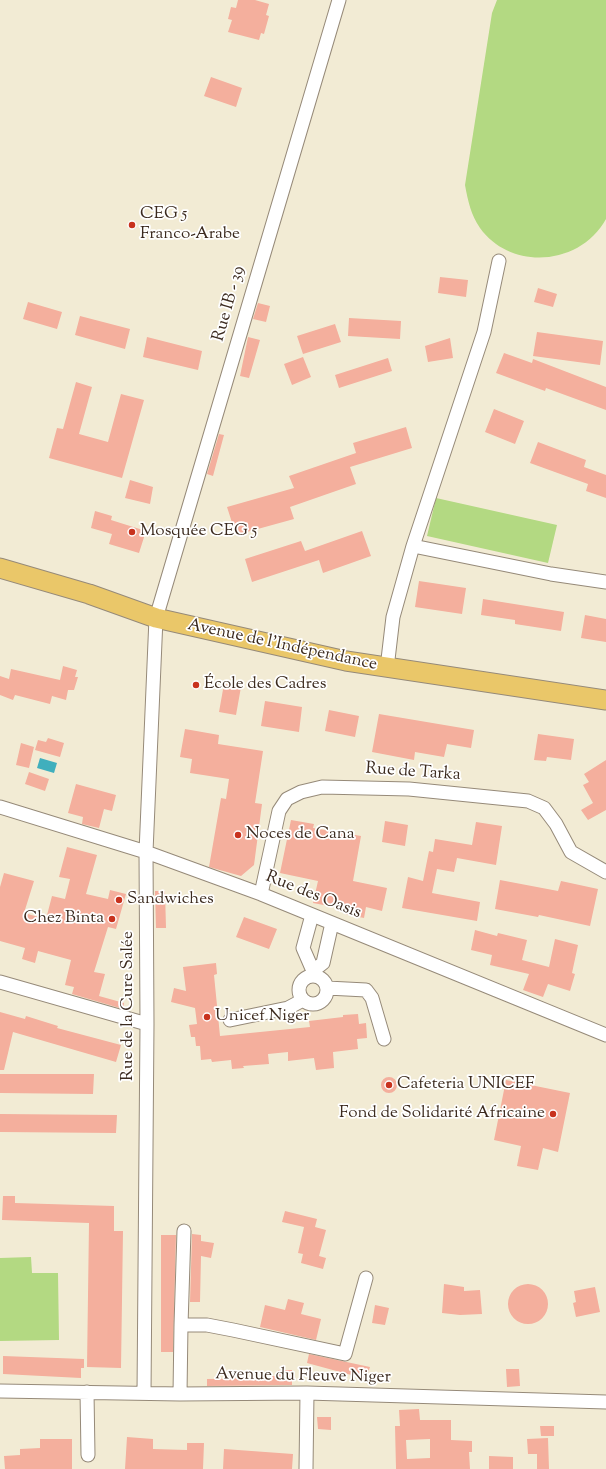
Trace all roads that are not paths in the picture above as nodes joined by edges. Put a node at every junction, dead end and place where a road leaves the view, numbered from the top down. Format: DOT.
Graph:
graph roads {
  1 [pos="339,0"];
  2 [pos="499,261"];
  3 [pos="413,546"];
  4 [pos="0,568"];
  5 [pos="606,582"];
  6 [pos="156,618"];
  7 [pos="387,668"];
  8 [pos="572,694"];
  9 [pos="606,694"];
  10 [pos="606,700"];
  11 [pos="0,807"];
  12 [pos="146,852"];
  13 [pos="606,872"];
  14 [pos="261,894"];
  15 [pos="312,915"];
  16 [pos="332,923"];
  17 [pos="313,974"];
  18 [pos="0,982"];
  19 [pos="328,988"];
  20 [pos="303,1000"];
  21 [pos="230,1020"];
  22 [pos="147,1024"];
  23 [pos="606,1035"];
  24 [pos="384,1039"];
  25 [pos="184,1231"];
  26 [pos="366,1278"];
  27 [pos="181,1325"];
  28 [pos="0,1391"];
  29 [pos="87,1392"];
  30 [pos="307,1393"];
  31 [pos="144,1394"];
  32 [pos="180,1394"];
  33 [pos="606,1402"];
  34 [pos="88,1455"];
  35 [pos="306,1469"];
  1 -- 6 [label="street, Rue IB - 39"];
  2 -- 3 [label="street"];
  3 -- 5 [label="street"];
  3 -- 7 [label="street"];
  4 -- 6 [label="highway, Avenue de l'Indépendance"];
  6 -- 7 [label="highway, Avenue de l'Indépendance"];
  6 -- 12 [label="street, Rue de la Cure Salée"];
  7 -- 8 [label="highway, Avenue de l'Indépendance"];
  8 -- 9 [label="highway, Avenue de l'Indépendance"];
  8 -- 10 [label="highway, Avenue de l'Indépendance"];
  11 -- 12 [label="street, Rue des Oasis"];
  12 -- 14 [label="street, Rue des Oasis"];
  12 -- 22 [label="street, Rue de la Cure Salée"];
  13 -- 14 [label="street, Rue de Tarka"];
  14 -- 15 [label="street, Rue des Oasis"];
  15 -- 16 [label="street, Rue des Oasis"];
  15 -- 17 [label="street"];
  16 -- 17 [label="street"];
  16 -- 23 [label="street, Rue des Oasis"];
  17 -- 19 [label="street"];
  17 -- 20 [label="street"];
  18 -- 22 [label="street"];
  19 -- 20 [label="street"];
  19 -- 24 [label="street"];
  20 -- 21 [label="street"];
  22 -- 31 [label="street, Rue de la Cure Salée"];
  25 -- 27 [label="street"];
  26 -- 27 [label="street"];
  27 -- 32 [label="street"];
  28 -- 29 [label="street, Avenue du Fleuve Niger"];
  29 -- 31 [label="street, Avenue du Fleuve Niger"];
  29 -- 34 [label="street"];
  30 -- 32 [label="street, Avenue du Fleuve Niger"];
  30 -- 33 [label="street, Avenue du Fleuve Niger"];
  30 -- 35 [label="street"];
  31 -- 32 [label="street, Avenue du Fleuve Niger"];
}
